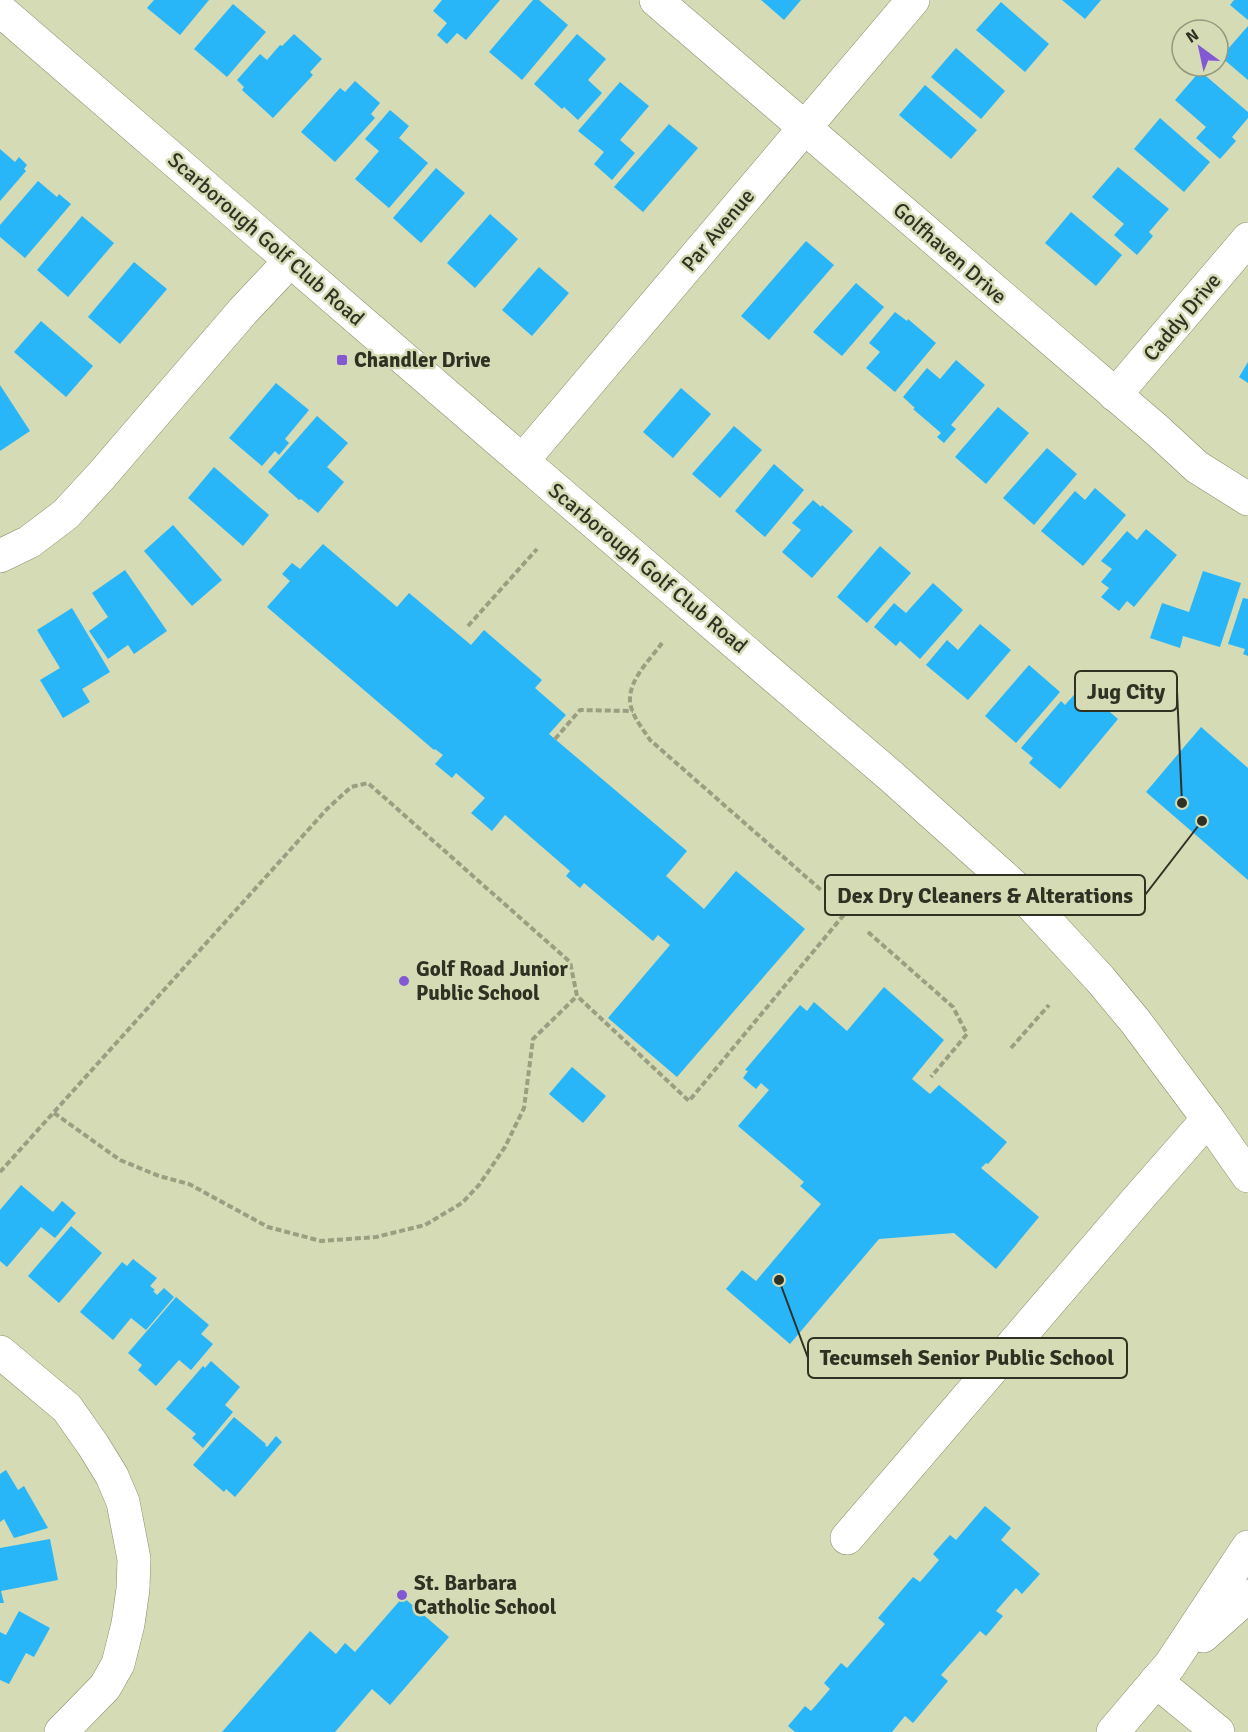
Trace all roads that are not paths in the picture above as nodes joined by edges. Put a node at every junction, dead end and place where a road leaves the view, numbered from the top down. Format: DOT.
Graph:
graph roads {
  1 [pos="657,0"];
  2 [pos="913,0"];
  3 [pos="0,10"];
  4 [pos="805,127"];
  5 [pos="1248,239"];
  6 [pos="290,261"];
  7 [pos="1115,395"];
  8 [pos="523,460"];
  9 [pos="1248,499"];
  10 [pos="0,556"];
  11 [pos="1208,1119"];
  12 [pos="1248,1175"];
  13 [pos="0,1352"];
  14 [pos="848,1538"];
  15 [pos="1248,1547"];
  16 [pos="1248,1596"];
  17 [pos="1163,1673"];
  18 [pos="61,1732"];
  19 [pos="1113,1732"];
  20 [pos="1218,1732"];
  1 -- 4 [label="street, Golfhaven Drive"];
  2 -- 4 [label="street, Par Avenue"];
  3 -- 6 [label="street, Scarborough Golf Club Road"];
  4 -- 7 [label="street, Golfhaven Drive"];
  4 -- 8 [label="street, Par Avenue"];
  5 -- 7 [label="street, Caddy Drive"];
  6 -- 8 [label="street, Scarborough Golf Club Road"];
  6 -- 10 [label="street"];
  7 -- 9 [label="street, Golfhaven Drive"];
  8 -- 11 [label="street, Scarborough Golf Club Road"];
  11 -- 12 [label="street, Scarborough Golf Club Road"];
  11 -- 14 [label="street"];
  13 -- 18 [label="street"];
  15 -- 17 [label="street"];
  16 -- 17 [label="street"];
  17 -- 19 [label="street"];
  17 -- 20 [label="street"];
}
